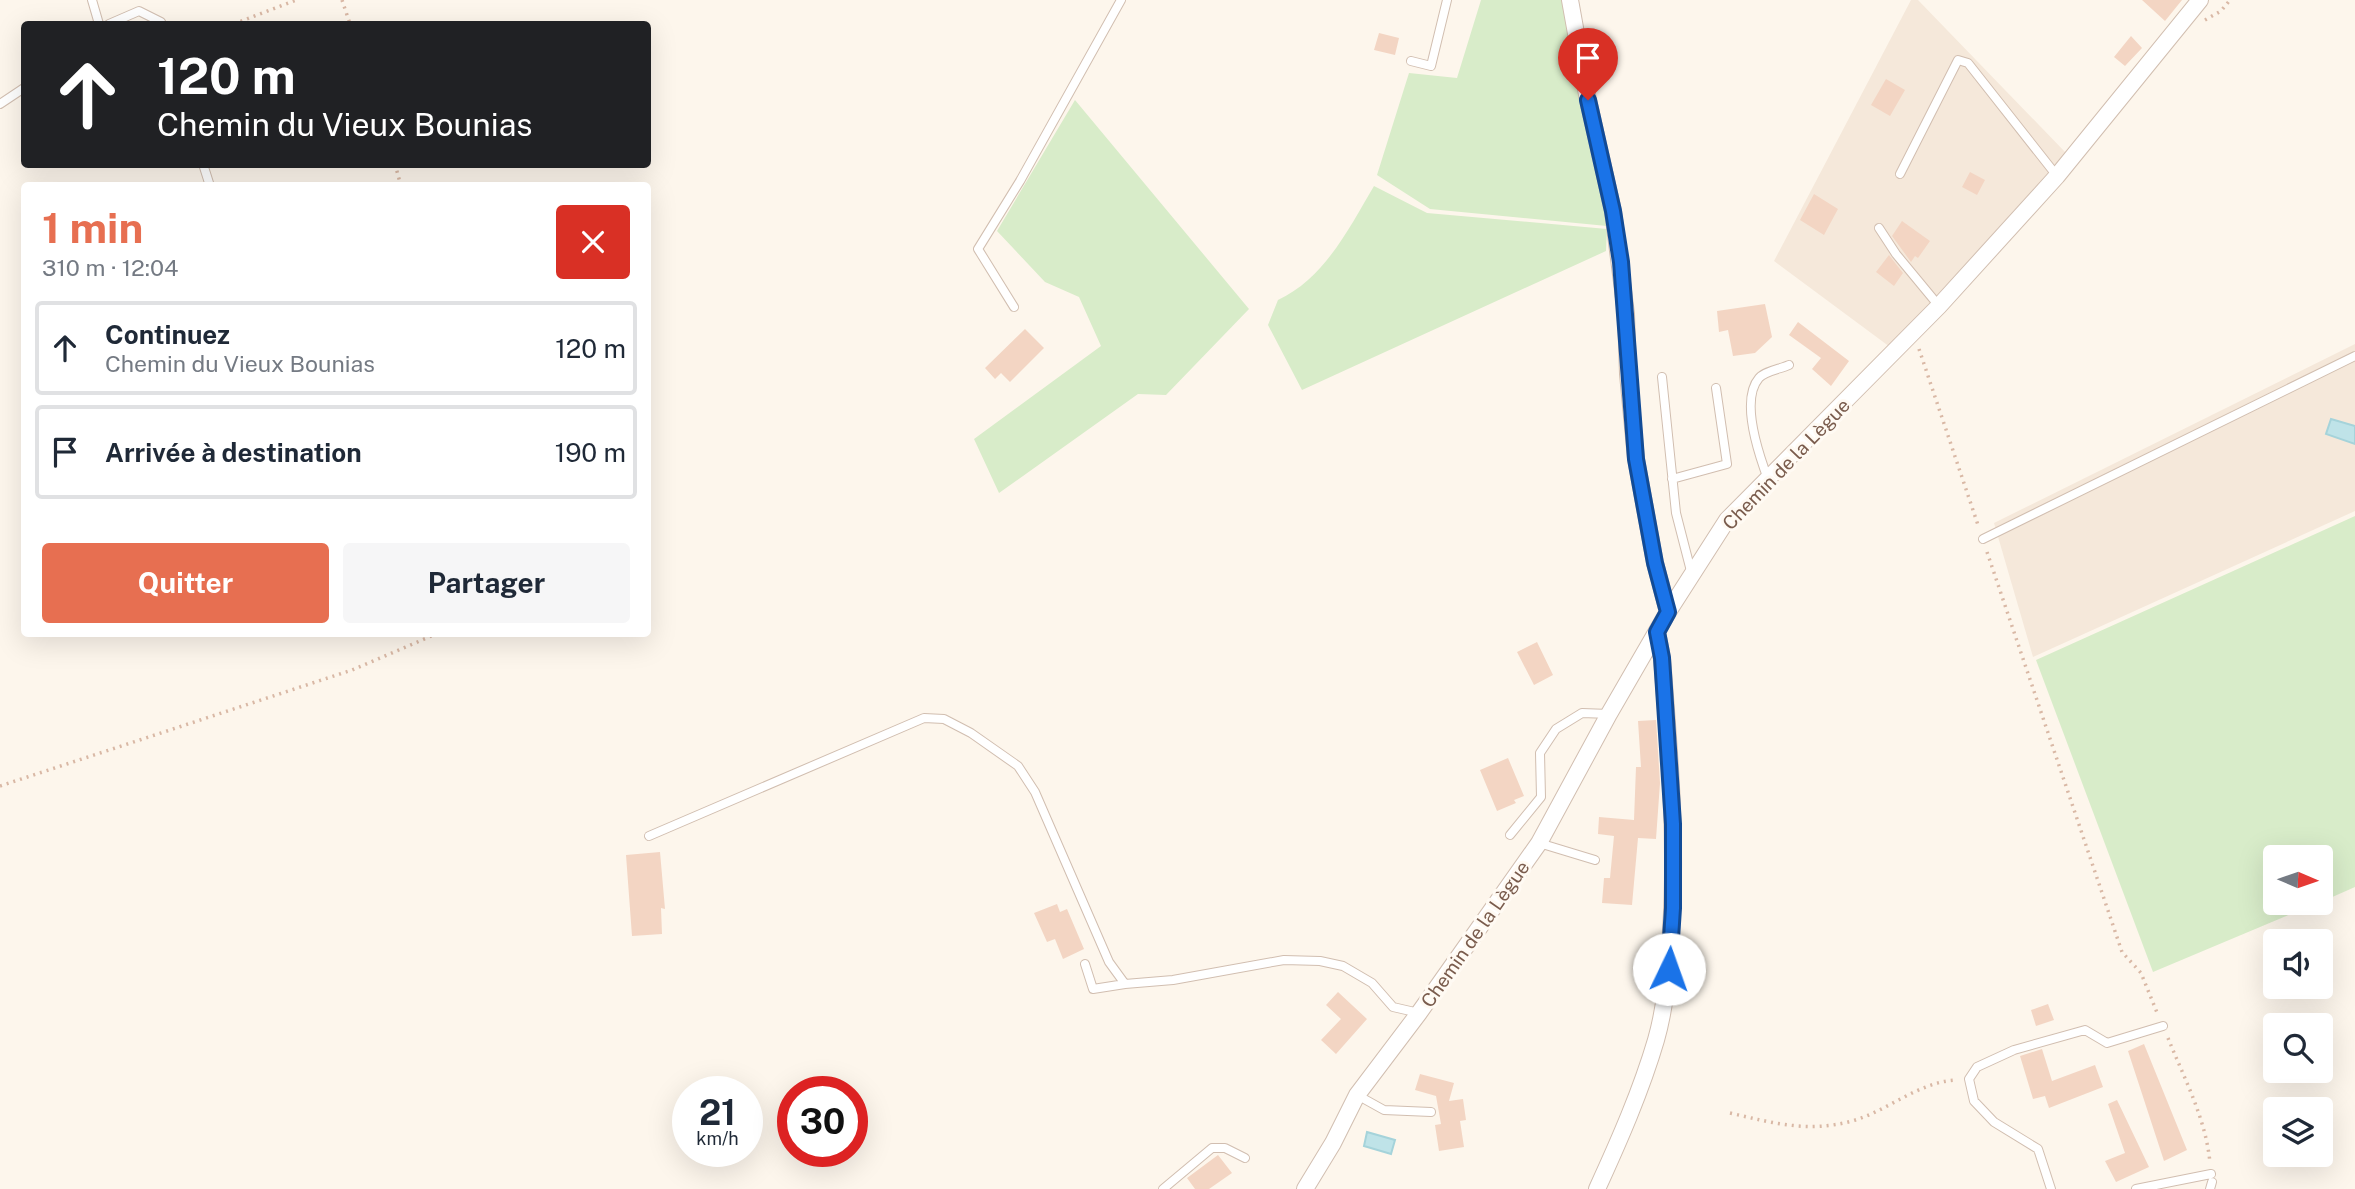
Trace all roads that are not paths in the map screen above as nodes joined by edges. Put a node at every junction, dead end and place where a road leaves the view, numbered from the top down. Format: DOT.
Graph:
graph roads {
  1 [pos="92,0"];
  2 [pos="1121,0"];
  3 [pos="1447,0"];
  4 [pos="1570,0"];
  5 [pos="2200,0"];
  6 [pos="98,21"];
  7 [pos="116,21"];
  8 [pos="159,21"];
  9 [pos="1411,61"];
  10 [pos="21,90"];
  11 [pos="0,104"];
  12 [pos="1900,174"];
  13 [pos="2057,176"];
  14 [pos="1879,228"];
  15 [pos="1939,306"];
  16 [pos="1014,307"];
  17 [pos="2355,356"];
  18 [pos="1789,365"];
  19 [pos="1662,377"];
  20 [pos="1716,388"];
  21 [pos="1672,479"];
  22 [pos="1768,479"];
  23 [pos="1983,539"];
  24 [pos="1692,575"];
  25 [pos="1668,612"];
  26 [pos="1657,632"];
  27 [pos="1609,714"];
  28 [pos="1510,835"];
  29 [pos="649,836"];
  30 [pos="1539,843"];
  31 [pos="1595,860"];
  32 [pos="1085,964"];
  33 [pos="1125,984"];
  34 [pos="1419,1013"];
  35 [pos="2163,1026"];
  36 [pos="1356,1096"];
  37 [pos="1431,1112"];
  38 [pos="1245,1158"];
  39 [pos="2211,1182"];
  40 [pos="1163,1189"];
  41 [pos="1306,1189"];
  42 [pos="1597,1189"];
  43 [pos="2051,1189"];
  44 [pos="2136,1189"];
  1 -- 6 [label="lane"];
  2 -- 16 [label="lane"];
  3 -- 9 [label="lane"];
  4 -- 25 [label="street"];
  5 -- 13 [label="street, Chemin de la Lègue"];
  7 -- 8 [label="lane"];
  10 -- 11 [label="lane"];
  12 -- 13 [label="lane"];
  13 -- 15 [label="street, Chemin de la Lègue"];
  14 -- 15 [label="lane"];
  15 -- 22 [label="street, Chemin de la Lègue"];
  17 -- 23 [label="lane"];
  18 -- 22 [label="lane"];
  19 -- 21 [label="lane"];
  20 -- 21 [label="lane"];
  21 -- 24 [label="lane"];
  22 -- 24 [label="street, Chemin de la Lègue"];
  24 -- 25 [label="street, Chemin de la Lègue"];
  25 -- 26 [label="street, Chemin de la Lègue"];
  26 -- 27 [label="street, Chemin de la Lègue"];
  26 -- 42 [label="street"];
  27 -- 28 [label="lane"];
  27 -- 30 [label="street, Chemin de la Lègue"];
  29 -- 33 [label="lane"];
  30 -- 31 [label="lane"];
  30 -- 34 [label="street, Chemin de la Lègue"];
  32 -- 33 [label="lane"];
  33 -- 34 [label="lane"];
  34 -- 36 [label="street, Chemin de la Lègue"];
  35 -- 43 [label="lane"];
  36 -- 37 [label="lane"];
  36 -- 41 [label="street, Chemin de la Lègue"];
  38 -- 40 [label="lane"];
  39 -- 44 [label="lane"];
}
